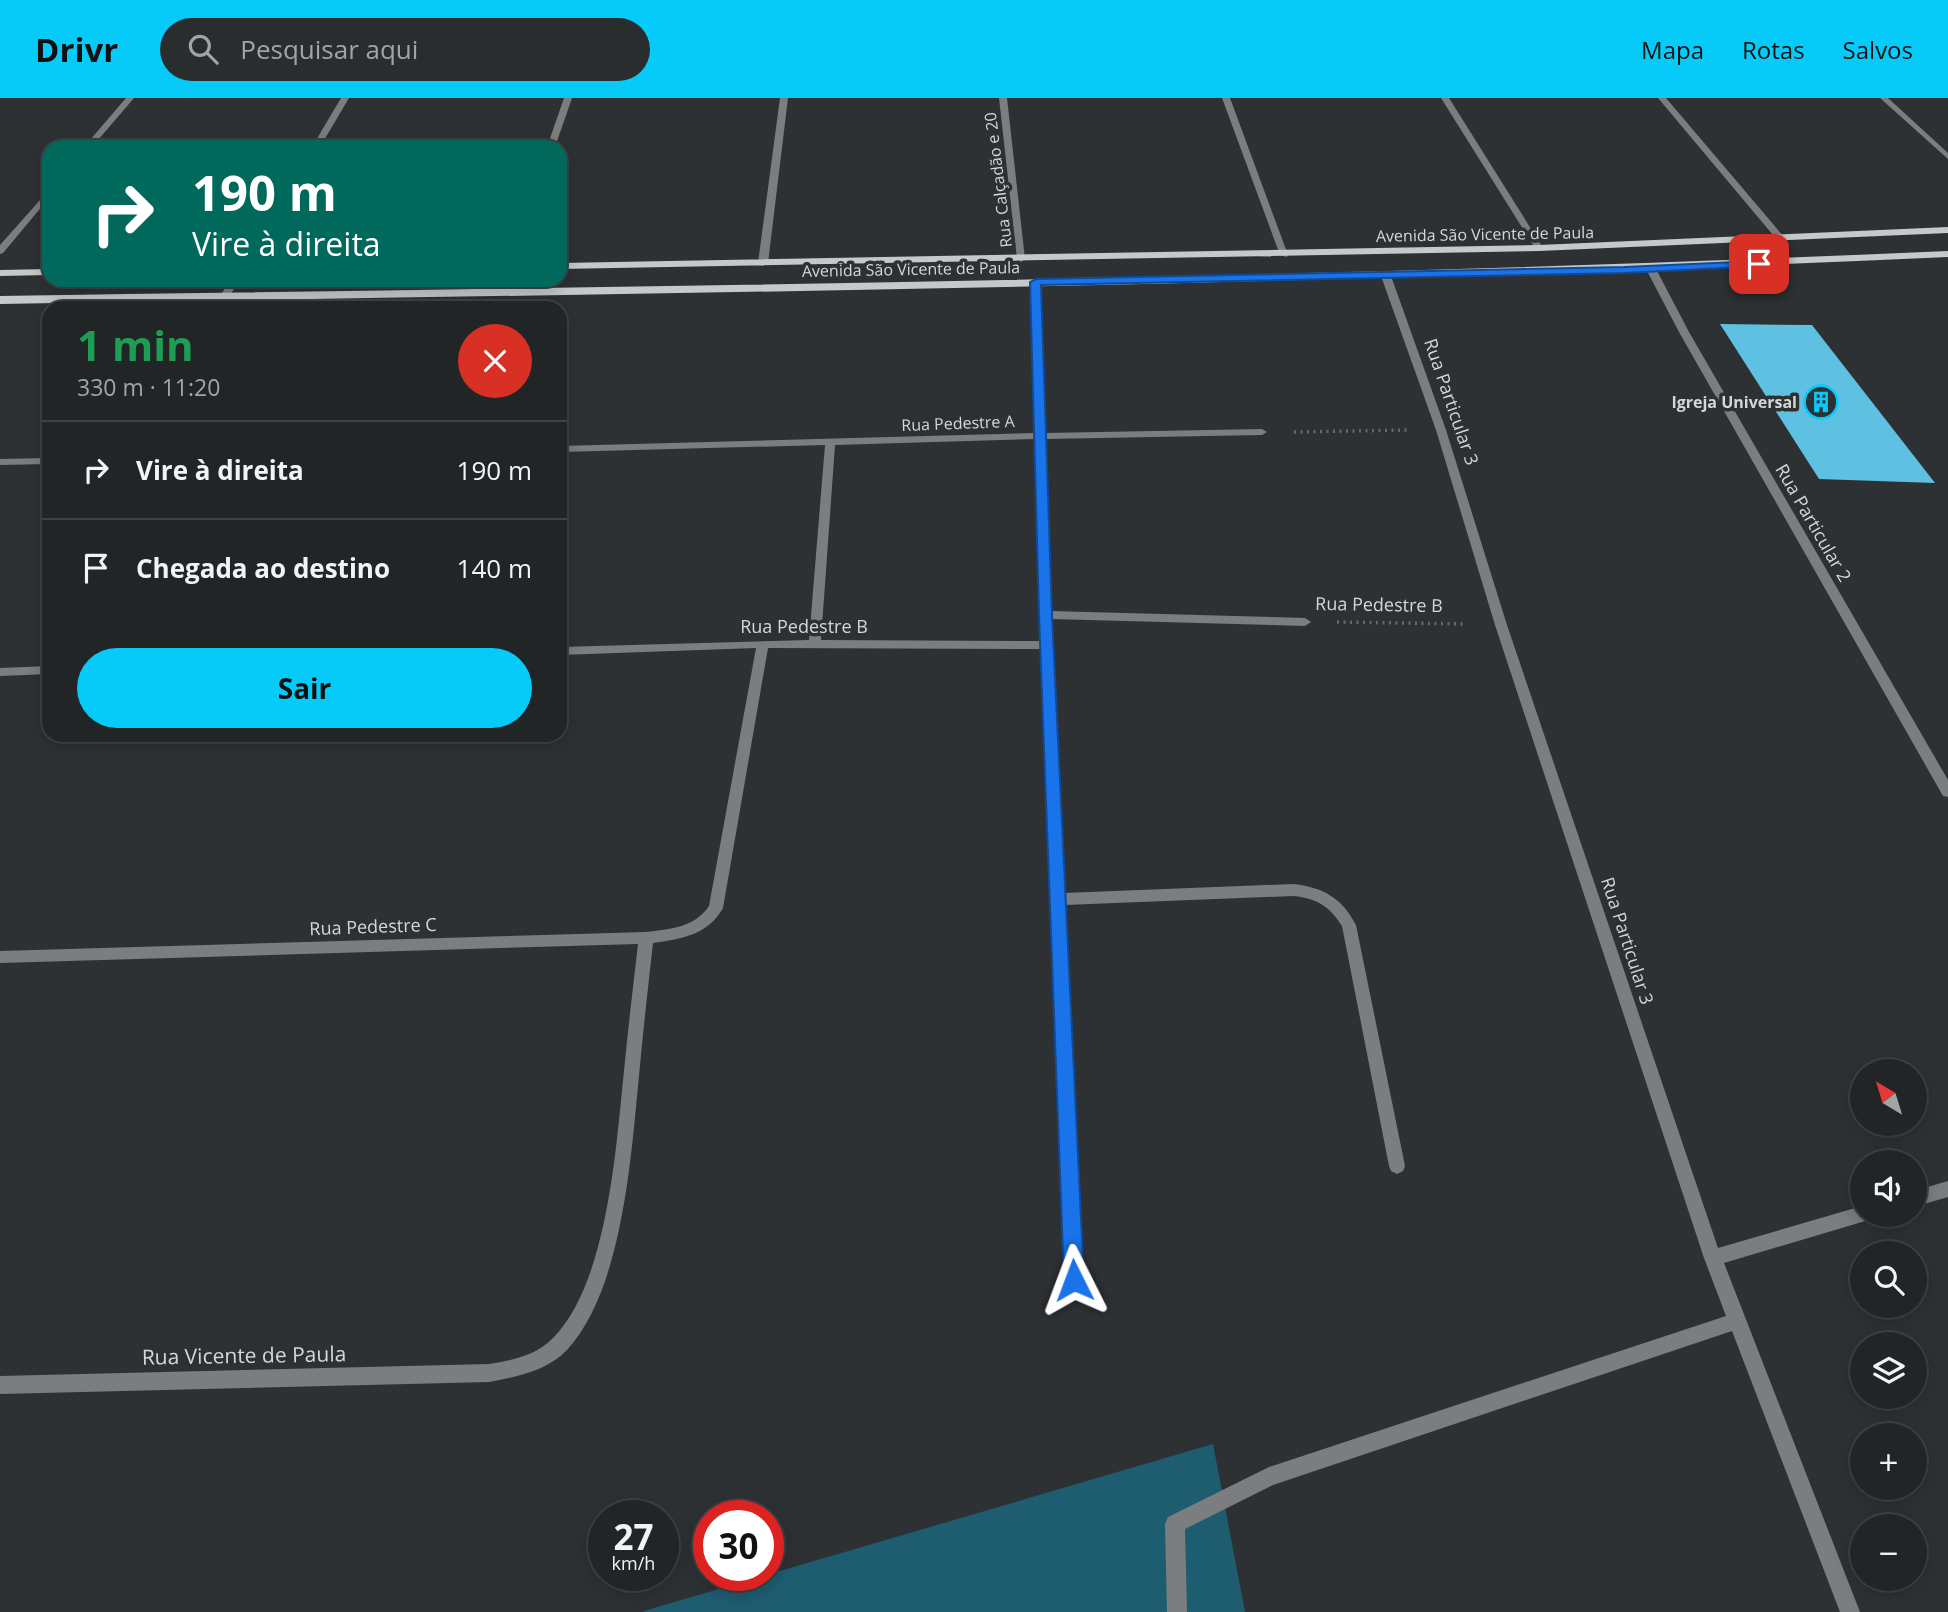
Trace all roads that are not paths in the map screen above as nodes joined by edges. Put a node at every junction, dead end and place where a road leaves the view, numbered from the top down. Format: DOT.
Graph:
graph roads {
  1 [pos="130,98"];
  2 [pos="345,98"];
  3 [pos="568,98"];
  4 [pos="784,98"];
  5 [pos="1003,98"];
  6 [pos="1226,98"];
  7 [pos="1445,98"];
  8 [pos="1662,98"];
  9 [pos="1884,98"];
  10 [pos="94,140"];
  11 [pos="320,140"];
  12 [pos="553,140"];
  13 [pos="1948,157"];
  14 [pos="42,201"];
  15 [pos="1948,230"];
  16 [pos="1780,239"];
  17 [pos="1539,248"];
  18 [pos="0,251"];
  19 [pos="1948,254"];
  20 [pos="1284,255"];
  21 [pos="1021,259"];
  22 [pos="763,263"];
  23 [pos="567,267"];
  24 [pos="1651,269"];
  25 [pos="42,272"];
  26 [pos="0,273"];
  27 [pos="1386,276"];
  28 [pos="1036,282"];
  29 [pos="231,287"];
  30 [pos="225,296"];
  31 [pos="0,300"];
  32 [pos="1262,432"];
  33 [pos="1041,436"];
  34 [pos="830,443"];
  35 [pos="567,449"];
  36 [pos="42,461"];
  37 [pos="0,462"];
  38 [pos="1045,615"];
  39 [pos="1305,622"];
  40 [pos="762,644"];
  41 [pos="815,645"];
  42 [pos="1048,645"];
  43 [pos="567,651"];
  44 [pos="42,670"];
  45 [pos="0,672"];
  46 [pos="1948,792"];
  47 [pos="1057,899"];
  48 [pos="646,938"];
  49 [pos="0,957"];
  50 [pos="1396,1166"];
  51 [pos="1948,1189"];
  52 [pos="1927,1195"];
  53 [pos="1850,1218"];
  54 [pos="1713,1258"];
  55 [pos="1074,1280"];
  56 [pos="1737,1321"];
  57 [pos="0,1385"];
  58 [pos="1177,1612"];
  59 [pos="1850,1612"];
  1 -- 10 [label="street"];
  2 -- 11 [label="street"];
  3 -- 12 [label="street"];
  4 -- 22 [label="street"];
  5 -- 21 [label="street, Rua Calçadão e 20"];
  6 -- 20 [label="street"];
  7 -- 17 [label="street"];
  8 -- 16 [label="street"];
  9 -- 13 [label="street"];
  14 -- 18 [label="street"];
  15 -- 16 [label="main road, Avenida São Vicente de Paula"];
  16 -- 17 [label="main road, Avenida São Vicente de Paula"];
  17 -- 20 [label="main road, Avenida São Vicente de Paula"];
  19 -- 24 [label="main road, Avenida São Vicente de Paula"];
  20 -- 21 [label="main road, Avenida São Vicente de Paula"];
  21 -- 22 [label="main road, Avenida São Vicente de Paula"];
  22 -- 23 [label="main road, Avenida São Vicente de Paula"];
  24 -- 27 [label="main road, Avenida São Vicente de Paula"];
  24 -- 46 [label="street, Rua Particular 2"];
  25 -- 26 [label="main road"];
  27 -- 28 [label="main road, Avenida São Vicente de Paula"];
  27 -- 54 [label="street, Rua Particular 3"];
  28 -- 30 [label="main road, Avenida São Vicente de Paula"];
  28 -- 33 [label="street"];
  29 -- 30 [label="street"];
  30 -- 31 [label="main road, Avenida São Vicente de Paula"];
  32 -- 33 [label="street, Rua Pedestre A"];
  33 -- 34 [label="street, Rua Pedestre A"];
  33 -- 38 [label="street"];
  34 -- 35 [label="street, Rua Pedestre A"];
  34 -- 41 [label="street"];
  36 -- 37 [label="street"];
  38 -- 39 [label="street, Rua Pedestre B"];
  38 -- 42 [label="street"];
  40 -- 41 [label="street, Rua Pedestre B"];
  40 -- 43 [label="street, Rua Pedestre B"];
  40 -- 48 [label="street, Rua Pedestre C"];
  41 -- 42 [label="street, Rua Pedestre B"];
  42 -- 47 [label="street"];
  44 -- 45 [label="street"];
  47 -- 50 [label="street"];
  47 -- 55 [label="street"];
  48 -- 49 [label="street, Rua Pedestre C"];
  48 -- 57 [label="street, Rua Vicente de Paula"];
  51 -- 52 [label="street"];
  53 -- 54 [label="street"];
  54 -- 56 [label="street, Rua Particular 3"];
  56 -- 58 [label="street"];
  56 -- 59 [label="street, Rua Particular 3"];
}
